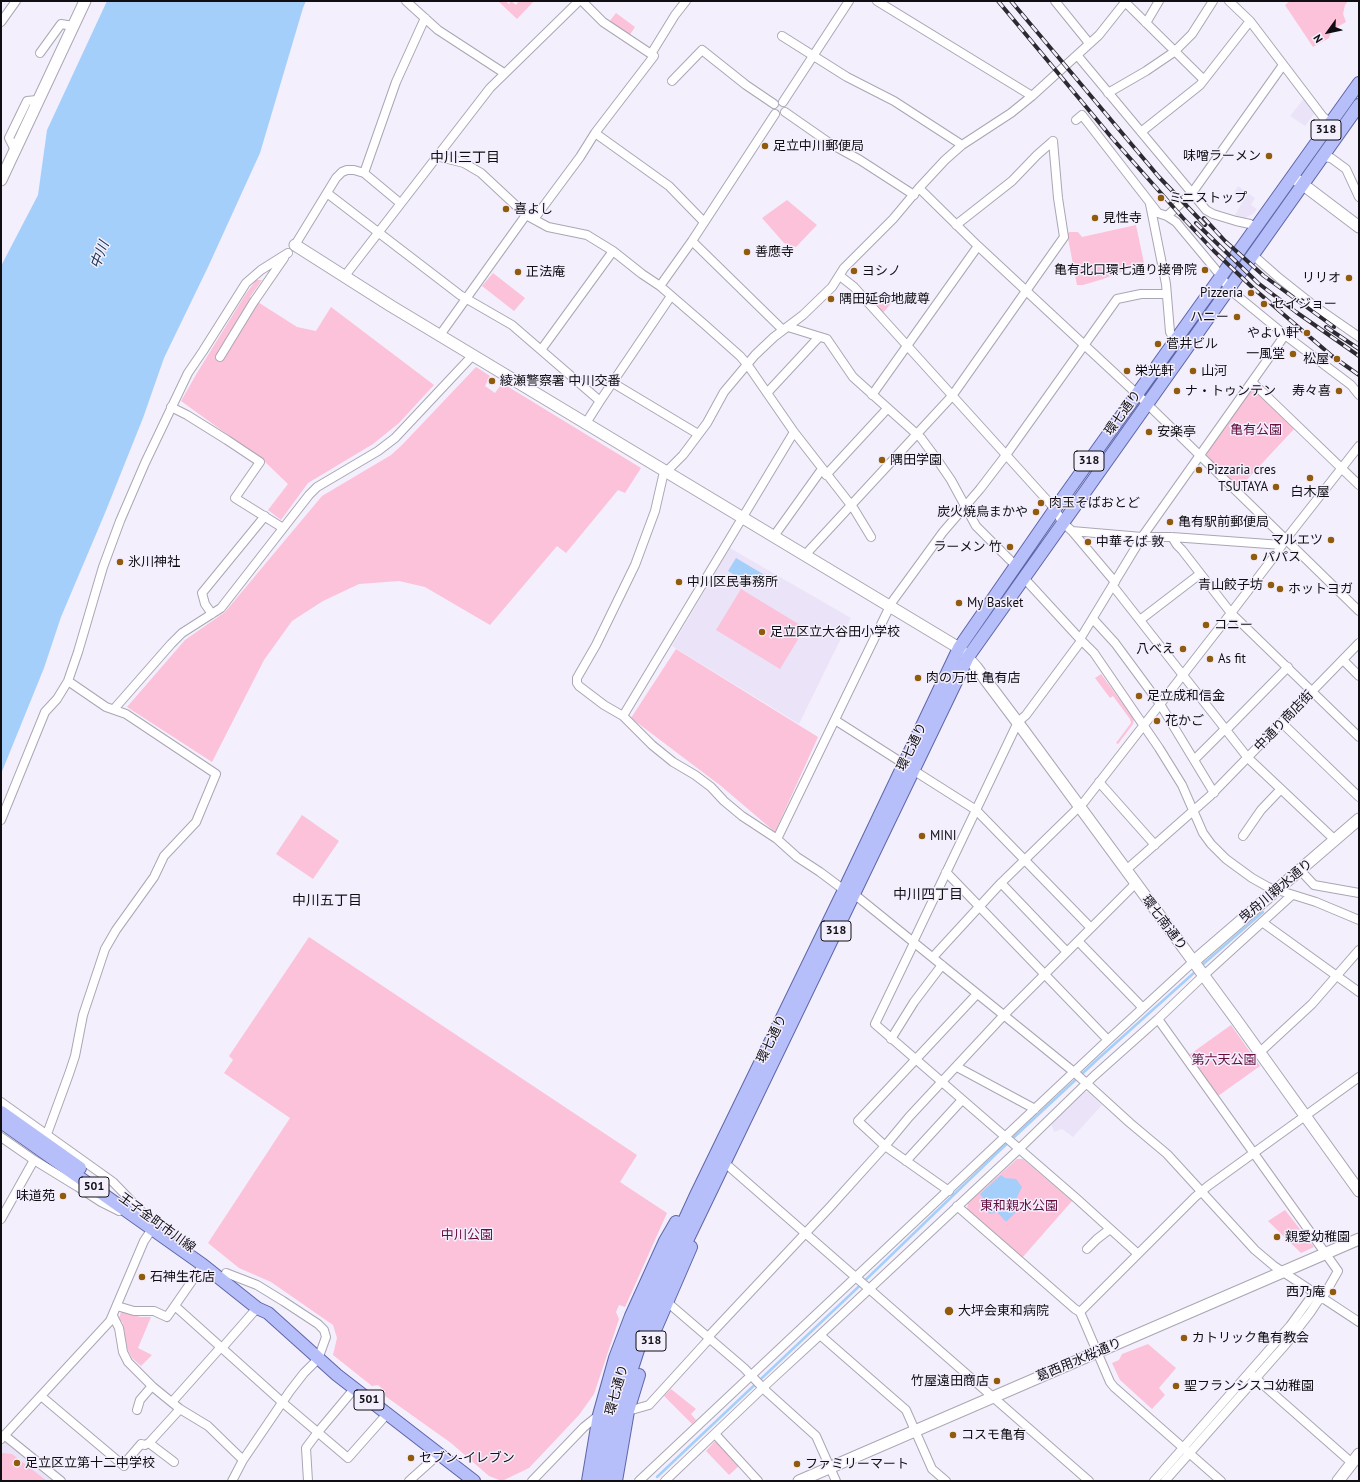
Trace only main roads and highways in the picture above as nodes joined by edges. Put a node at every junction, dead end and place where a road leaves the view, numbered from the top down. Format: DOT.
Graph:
graph roads {
  1 [pos="1359,83"];
  2 [pos="1359,105"];
  3 [pos="1298,181"];
  4 [pos="908,767"];
  5 [pos="849,892"];
  6 [pos="1,1112"];
  7 [pos="1,1122"];
  8 [pos="49,1150"];
  9 [pos="696,1195"];
  10 [pos="703,1206"];
  11 [pos="143,1218"];
  12 [pos="666,1271"];
  13 [pos="268,1313"];
  14 [pos="474,1481"];
  15 [pos="588,1481"];
  16 [pos="598,1481"];
  17 [pos="607,1481"];
  18 [pos="616,1481"];
  1 -- 3 [label="main road, 環七通り / 318"];
  2 -- 3 [label="main road, 環七通り / 318"];
  3 -- 4 [label="main road, 環七通り / 318"];
  3 -- 4 [label="main road, 環七通り / 318"];
  4 -- 5 [label="main road, 環七通り / 318"];
  5 -- 9 [label="main road, 環七通り / 318"];
  5 -- 10 [label="main road, 環七通り / 318"];
  6 -- 8 [label="main road, 王子金町市川線 / 501"];
  7 -- 8 [label="main road, 王子金町市川線 / 501"];
  8 -- 11 [label="main road, 王子金町市川線 / 501"];
  9 -- 12 [label="main road, 環七通り / 318"];
  9 -- 15 [label="main road, 318"];
  10 -- 12 [label="main road, 環七通り / 318"];
  10 -- 18 [label="main road, 318"];
  11 -- 13 [label="main road, 王子金町市川線 / 501"];
  11 -- 13 [label="main road, 王子金町市川線 / 501"];
  12 -- 16 [label="main road, 環七通り / 318"];
  12 -- 17 [label="main road, 環七通り / 318"];
  13 -- 14 [label="main road, 王子金町市川線 / 501"];
}
